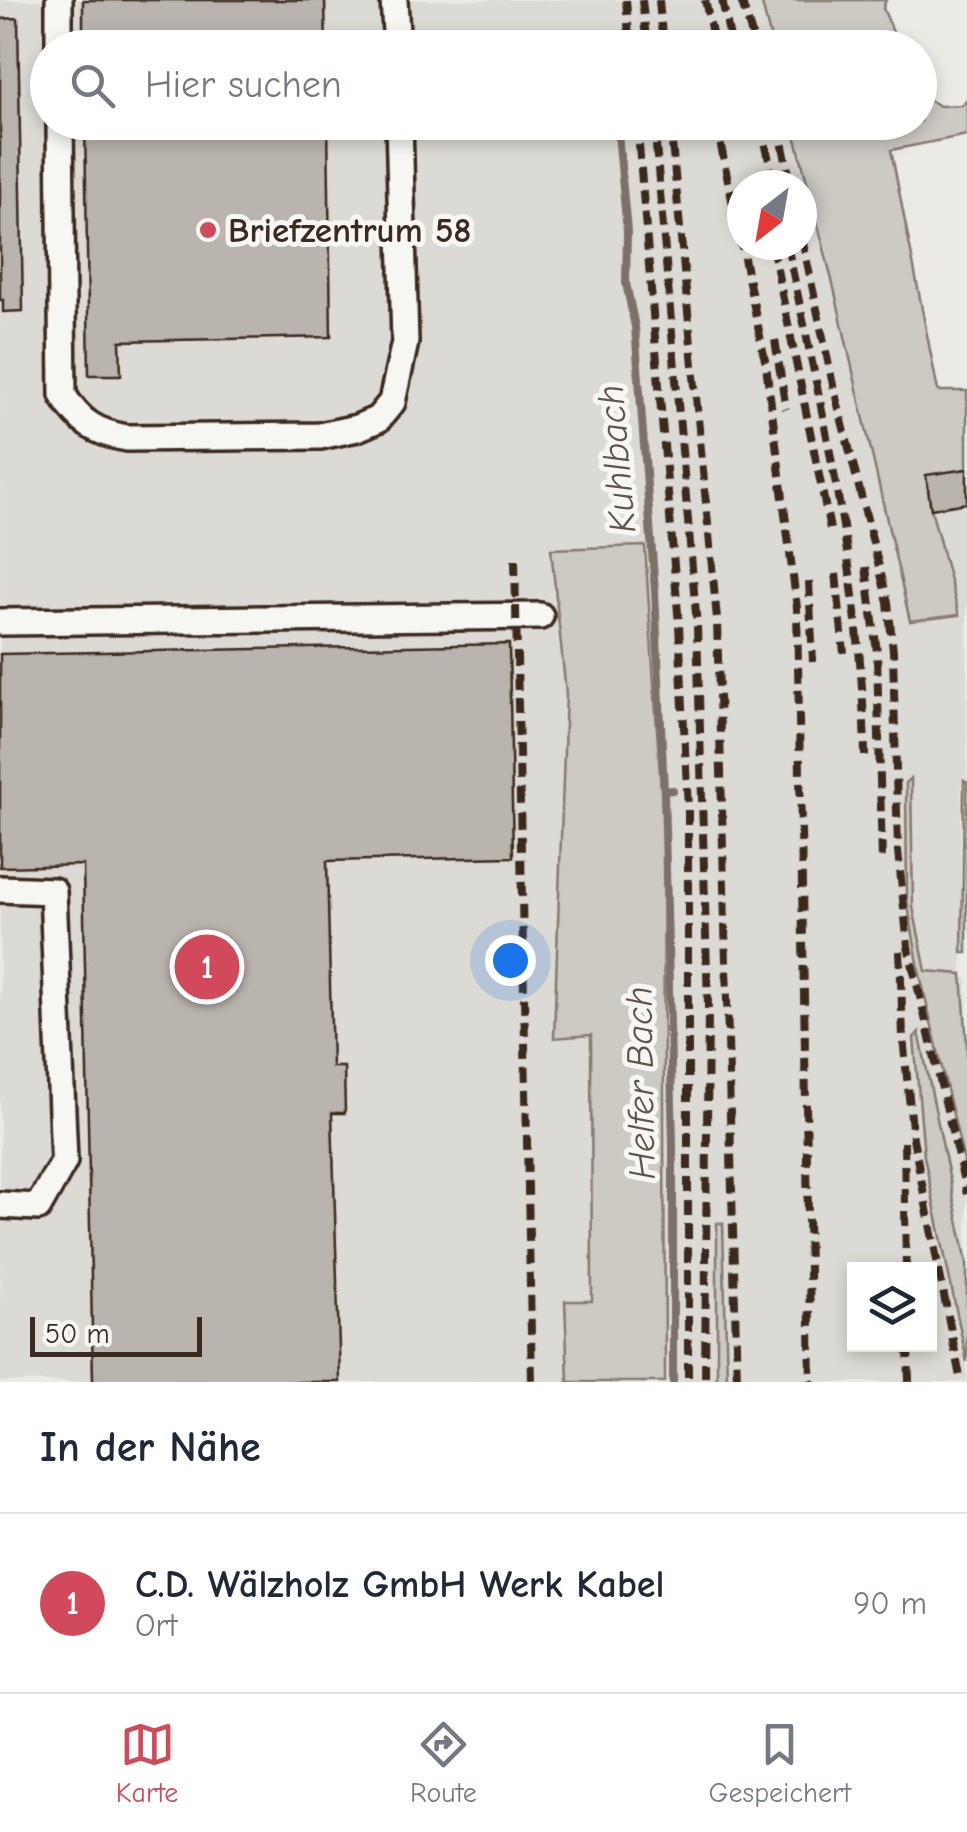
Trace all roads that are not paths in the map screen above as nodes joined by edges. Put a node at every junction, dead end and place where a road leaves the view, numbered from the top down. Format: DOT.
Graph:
graph roads {
  1 [pos="59,0"];
  2 [pos="394,0"];
  3 [pos="60,30"];
  4 [pos="396,30"];
  5 [pos="60,140"];
  6 [pos="400,140"];
  7 [pos="540,616"];
  8 [pos="0,622"];
  9 [pos="0,890"];
  10 [pos="0,1206"];
  1 -- 3 [label="lane"];
  2 -- 4 [label="lane"];
  5 -- 6 [label="lane"];
  7 -- 8 [label="lane"];
  9 -- 10 [label="lane"];
}
